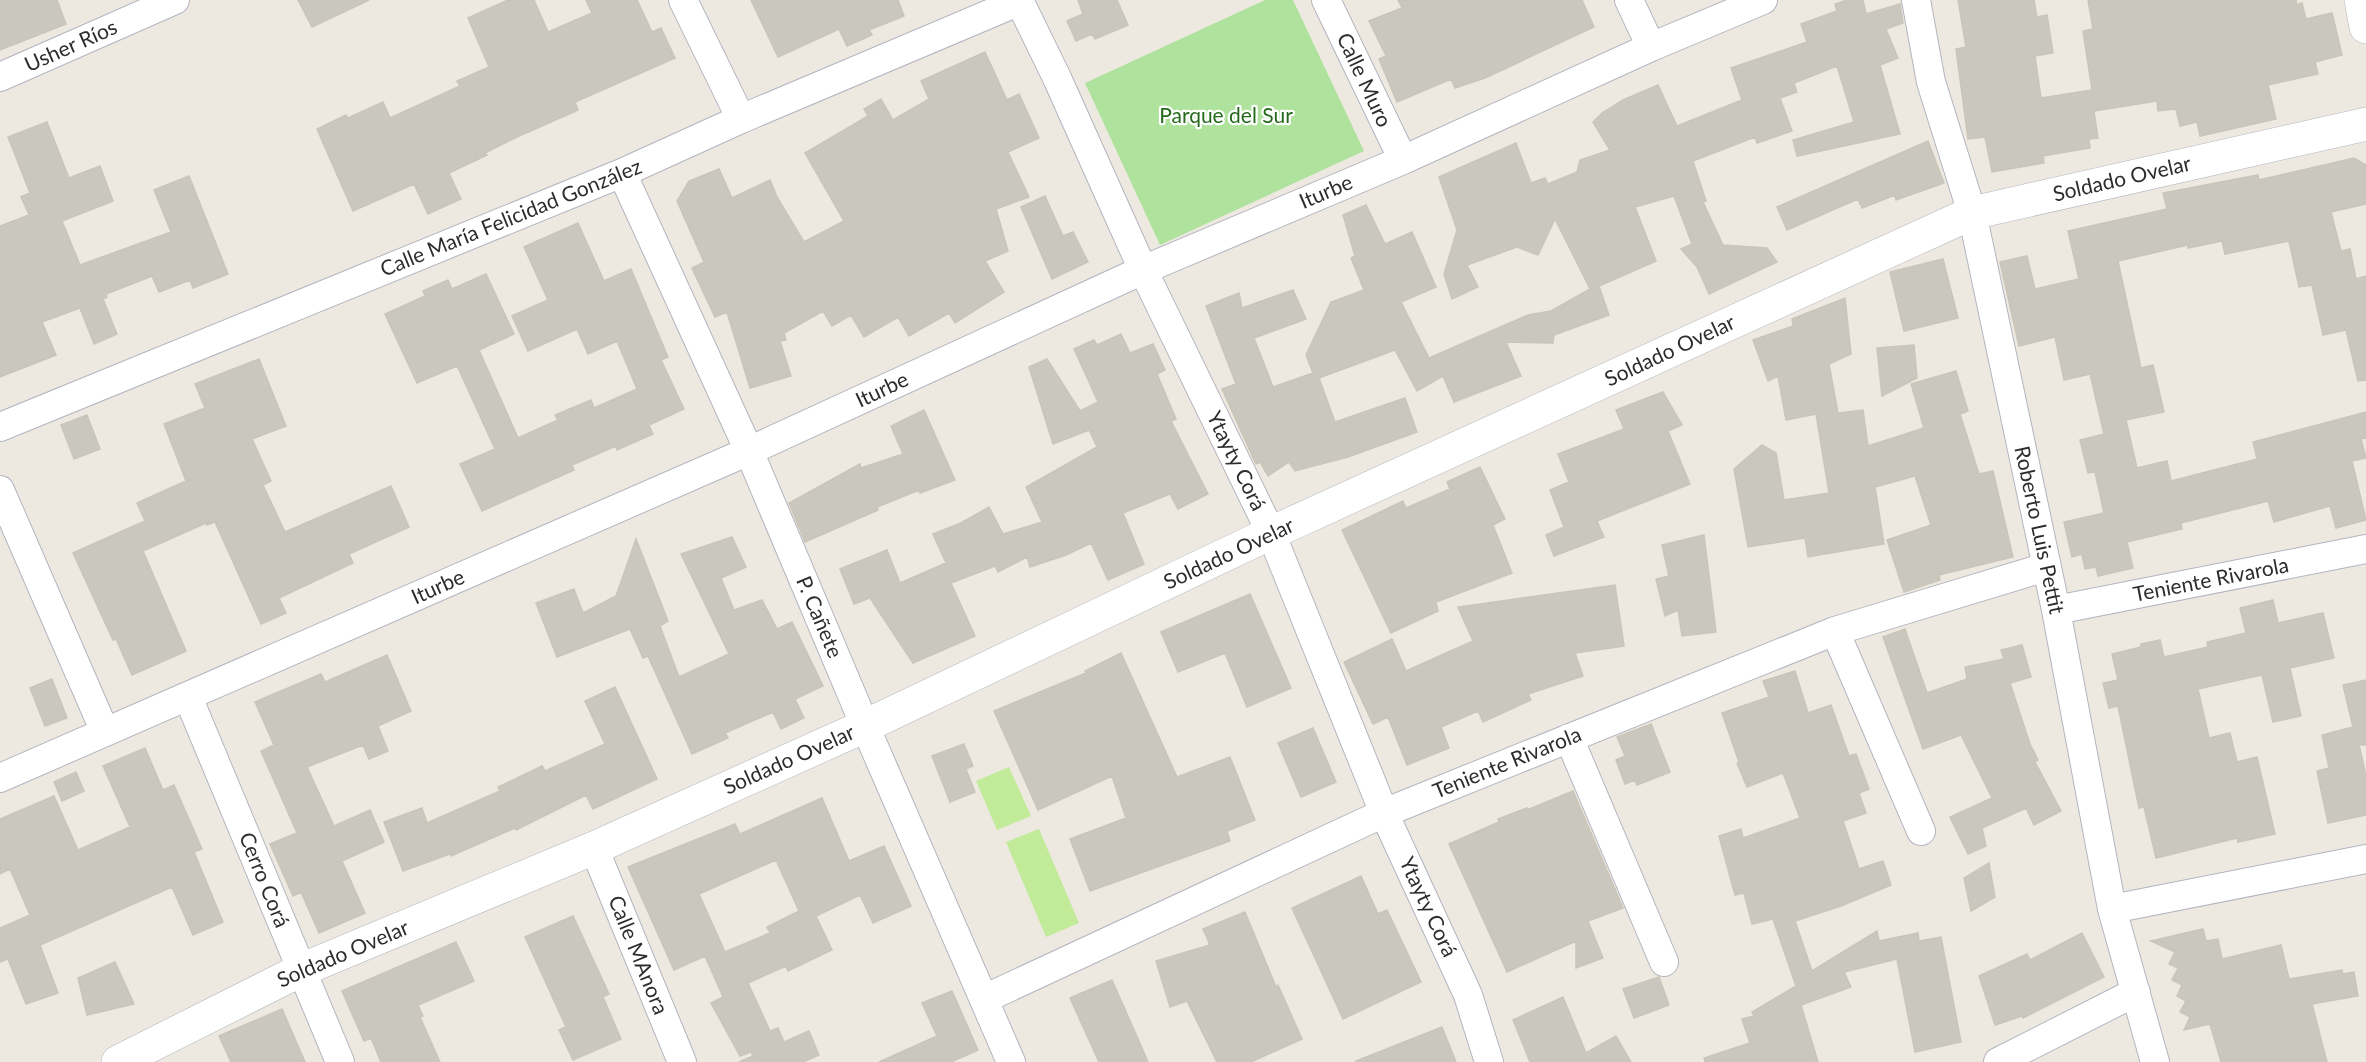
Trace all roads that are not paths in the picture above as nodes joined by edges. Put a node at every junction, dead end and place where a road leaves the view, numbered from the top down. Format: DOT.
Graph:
graph roads {
  1 [pos="176,0"];
  2 [pos="683,0"];
  3 [pos="1019,0"];
  4 [pos="1326,0"];
  5 [pos="1629,0"];
  6 [pos="1763,0"];
  7 [pos="1916,0"];
  8 [pos="2361,0"];
  9 [pos="2366,27"];
  10 [pos="1651,47"];
  11 [pos="0,77"];
  12 [pos="741,119"];
  13 [pos="2366,124"];
  14 [pos="1402,160"];
  15 [pos="622,173"];
  16 [pos="1972,213"];
  17 [pos="1143,270"];
  18 [pos="0,427"];
  19 [pos="749,451"];
  20 [pos="0,490"];
  21 [pos="1271,533"];
  22 [pos="2366,549"];
  23 [pos="2046,567"];
  24 [pos="2056,610"];
  25 [pos="1834,631"];
  26 [pos="188,697"];
  27 [pos="865,726"];
  28 [pos="105,732"];
  29 [pos="1569,738"];
  30 [pos="0,778"];
  31 [pos="1384,813"];
  32 [pos="1921,831"];
  33 [pos="594,848"];
  34 [pos="2366,859"];
  35 [pos="2112,909"];
  36 [pos="1664,962"];
  37 [pos="301,970"];
  38 [pos="2136,992"];
  39 [pos="984,999"];
  40 [pos="118,1062"];
  41 [pos="340,1062"];
  42 [pos="682,1062"];
  43 [pos="1011,1062"];
  44 [pos="1489,1062"];
  45 [pos="1998,1062"];
  46 [pos="2155,1062"];
  1 -- 11 [label="street, Usher Ríos"];
  2 -- 12 [label="street"];
  3 -- 12 [label="street, Calle María Felicidad González"];
  3 -- 17 [label="street, Ytayty Corá"];
  4 -- 14 [label="street, Calle Muro"];
  5 -- 10 [label="street"];
  6 -- 10 [label="street, Iturbe"];
  7 -- 16 [label="street, Roberto Luis Pettit"];
  8 -- 9 [label="main road"];
  10 -- 14 [label="street, Iturbe"];
  12 -- 15 [label="street, Calle María Felicidad González"];
  13 -- 16 [label="main road, Soldado Ovelar"];
  14 -- 17 [label="street, Iturbe"];
  15 -- 18 [label="street, Calle María Felicidad González"];
  15 -- 19 [label="street, P. Cañete"];
  16 -- 21 [label="main road, Soldado Ovelar"];
  16 -- 23 [label="street, Roberto Luis Pettit"];
  17 -- 19 [label="street, Iturbe"];
  17 -- 21 [label="street, Ytayty Corá"];
  19 -- 26 [label="street, Iturbe"];
  19 -- 27 [label="street, P. Cañete"];
  20 -- 28 [label="street"];
  21 -- 27 [label="main road, Soldado Ovelar"];
  21 -- 31 [label="street, Ytayty Corá"];
  22 -- 24 [label="street, Teniente Rivarola"];
  23 -- 24 [label="street, Roberto Luis Pettit"];
  23 -- 25 [label="street, Teniente Rivarola"];
  24 -- 35 [label="street, Roberto Luis Pettit"];
  25 -- 29 [label="street, Teniente Rivarola"];
  25 -- 32 [label="street"];
  26 -- 28 [label="street, Iturbe"];
  26 -- 37 [label="street, Cerro Corá"];
  27 -- 33 [label="main road, Soldado Ovelar"];
  27 -- 39 [label="street, P. Cañete"];
  28 -- 30 [label="street, Iturbe"];
  29 -- 31 [label="street, Teniente Rivarola"];
  29 -- 36 [label="street"];
  31 -- 39 [label="street, Teniente Rivarola"];
  31 -- 44 [label="street, Ytayty Corá"];
  33 -- 37 [label="main road, Soldado Ovelar"];
  33 -- 42 [label="street, Calle MAnora"];
  34 -- 35 [label="street"];
  35 -- 38 [label="street, Roberto Luis Pettit"];
  37 -- 40 [label="main road, Soldado Ovelar"];
  37 -- 41 [label="street, Cerro Corá"];
  38 -- 45 [label="street"];
  38 -- 46 [label="street, Roberto Luis Pettit"];
  39 -- 43 [label="street, P. Cañete"];
}
